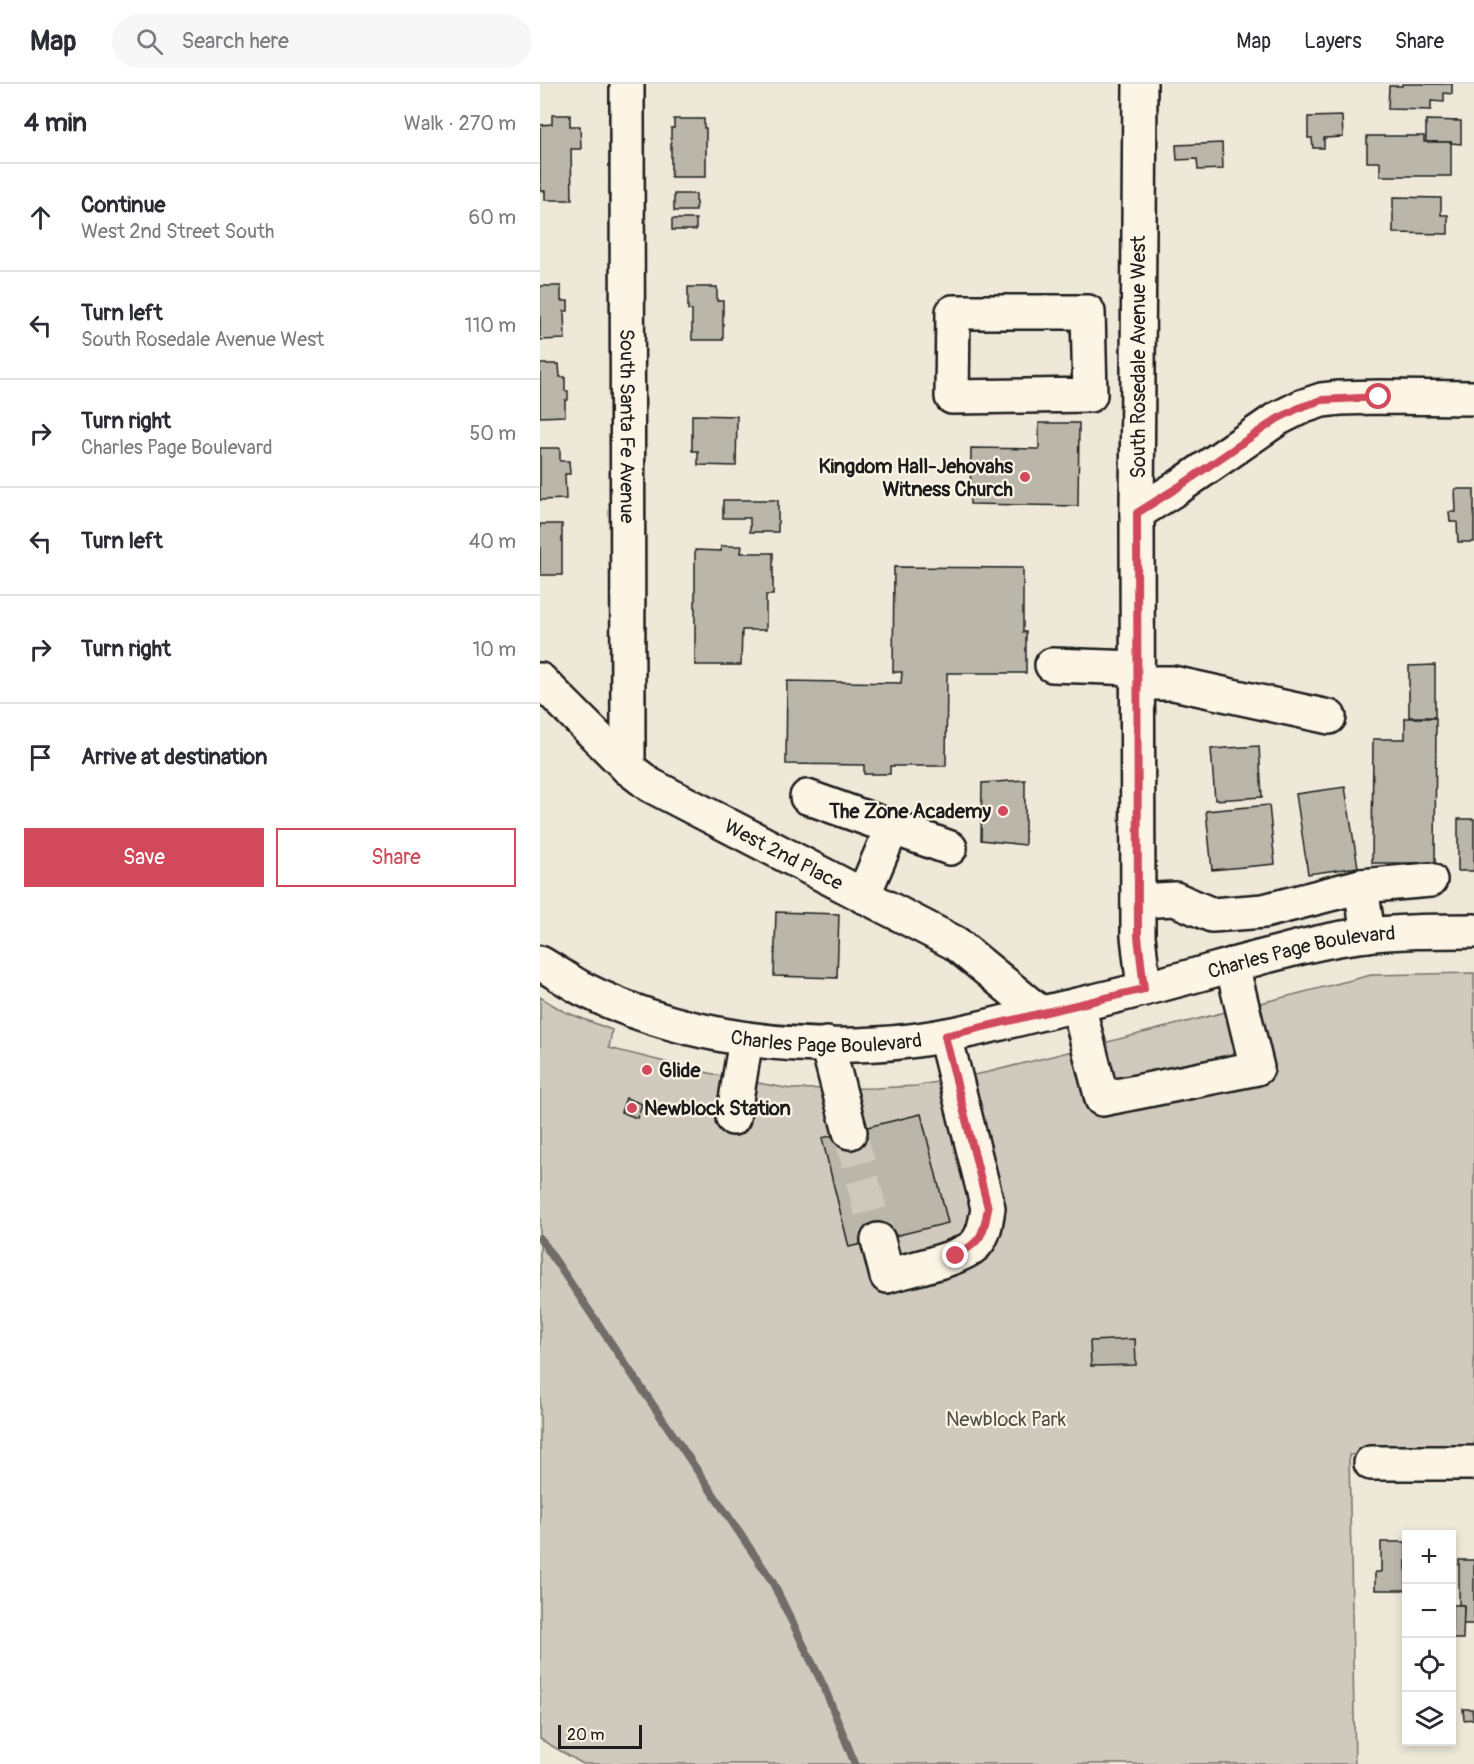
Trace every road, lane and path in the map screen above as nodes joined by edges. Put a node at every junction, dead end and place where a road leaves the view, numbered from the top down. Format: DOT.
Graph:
graph roads {
  1 [pos="627,84"];
  2 [pos="1140,84"];
  3 [pos="1089,362"];
  4 [pos="1138,362"];
  5 [pos="1474,398"];
  6 [pos="1137,513"];
  7 [pos="1052,665"];
  8 [pos="1137,675"];
  9 [pos="540,680"];
  10 [pos="1329,717"];
  11 [pos="628,768"];
  12 [pos="807,797"];
  13 [pos="892,828"];
  14 [pos="950,849"];
  15 [pos="1430,880"];
  16 [pos="1361,886"];
  17 [pos="863,896"];
  18 [pos="1138,901"];
  19 [pos="1264,911"];
  20 [pos="1474,931"];
  21 [pos="1368,935"];
  22 [pos="1270,955"];
  23 [pos="540,963"];
  24 [pos="1232,965"];
  25 [pos="1144,989"];
  26 [pos="1078,1005"];
  27 [pos="1041,1014"];
  28 [pos="945,1036"];
  29 [pos="746,1039"];
  30 [pos="827,1044"];
  31 [pos="733,1118"];
  32 [pos="850,1132"];
  33 [pos="878,1240"];
  34 [pos="1371,1464"];
  35 [pos="1474,1464"];
  1 -- 11 [label="street, South Santa Fe Avenue"];
  2 -- 4 [label="street, South Rosedale Avenue West"];
  3 -- 3 [label="street"];
  3 -- 4 [label="street"];
  4 -- 6 [label="street, South Rosedale Avenue West"];
  5 -- 6 [label="street"];
  6 -- 8 [label="street, South Rosedale Avenue West"];
  7 -- 8 [label="street"];
  8 -- 10 [label="street"];
  8 -- 18 [label="street, South Rosedale Avenue West"];
  9 -- 11 [label="street, West 2nd Place"];
  11 -- 17 [label="street, West 2nd Place"];
  12 -- 13 [label="street"];
  13 -- 14 [label="street"];
  13 -- 17 [label="street"];
  15 -- 16 [label="street"];
  16 -- 19 [label="street"];
  16 -- 21 [label="street"];
  17 -- 27 [label="street, West 2nd Place"];
  18 -- 19 [label="street"];
  18 -- 25 [label="street, South Rosedale Avenue West"];
  19 -- 22 [label="street"];
  20 -- 21 [label="street, Charles Page Boulevard"];
  21 -- 22 [label="street, Charles Page Boulevard"];
  22 -- 24 [label="street, Charles Page Boulevard"];
  23 -- 29 [label="street, Charles Page Boulevard"];
  24 -- 25 [label="street, Charles Page Boulevard"];
  24 -- 26 [label="street"];
  25 -- 26 [label="street, Charles Page Boulevard"];
  26 -- 27 [label="street, Charles Page Boulevard"];
  27 -- 28 [label="street, Charles Page Boulevard"];
  28 -- 30 [label="street, Charles Page Boulevard"];
  28 -- 33 [label="street"];
  29 -- 30 [label="street, Charles Page Boulevard"];
  29 -- 31 [label="street"];
  30 -- 32 [label="street"];
  34 -- 35 [label="street"];
}
